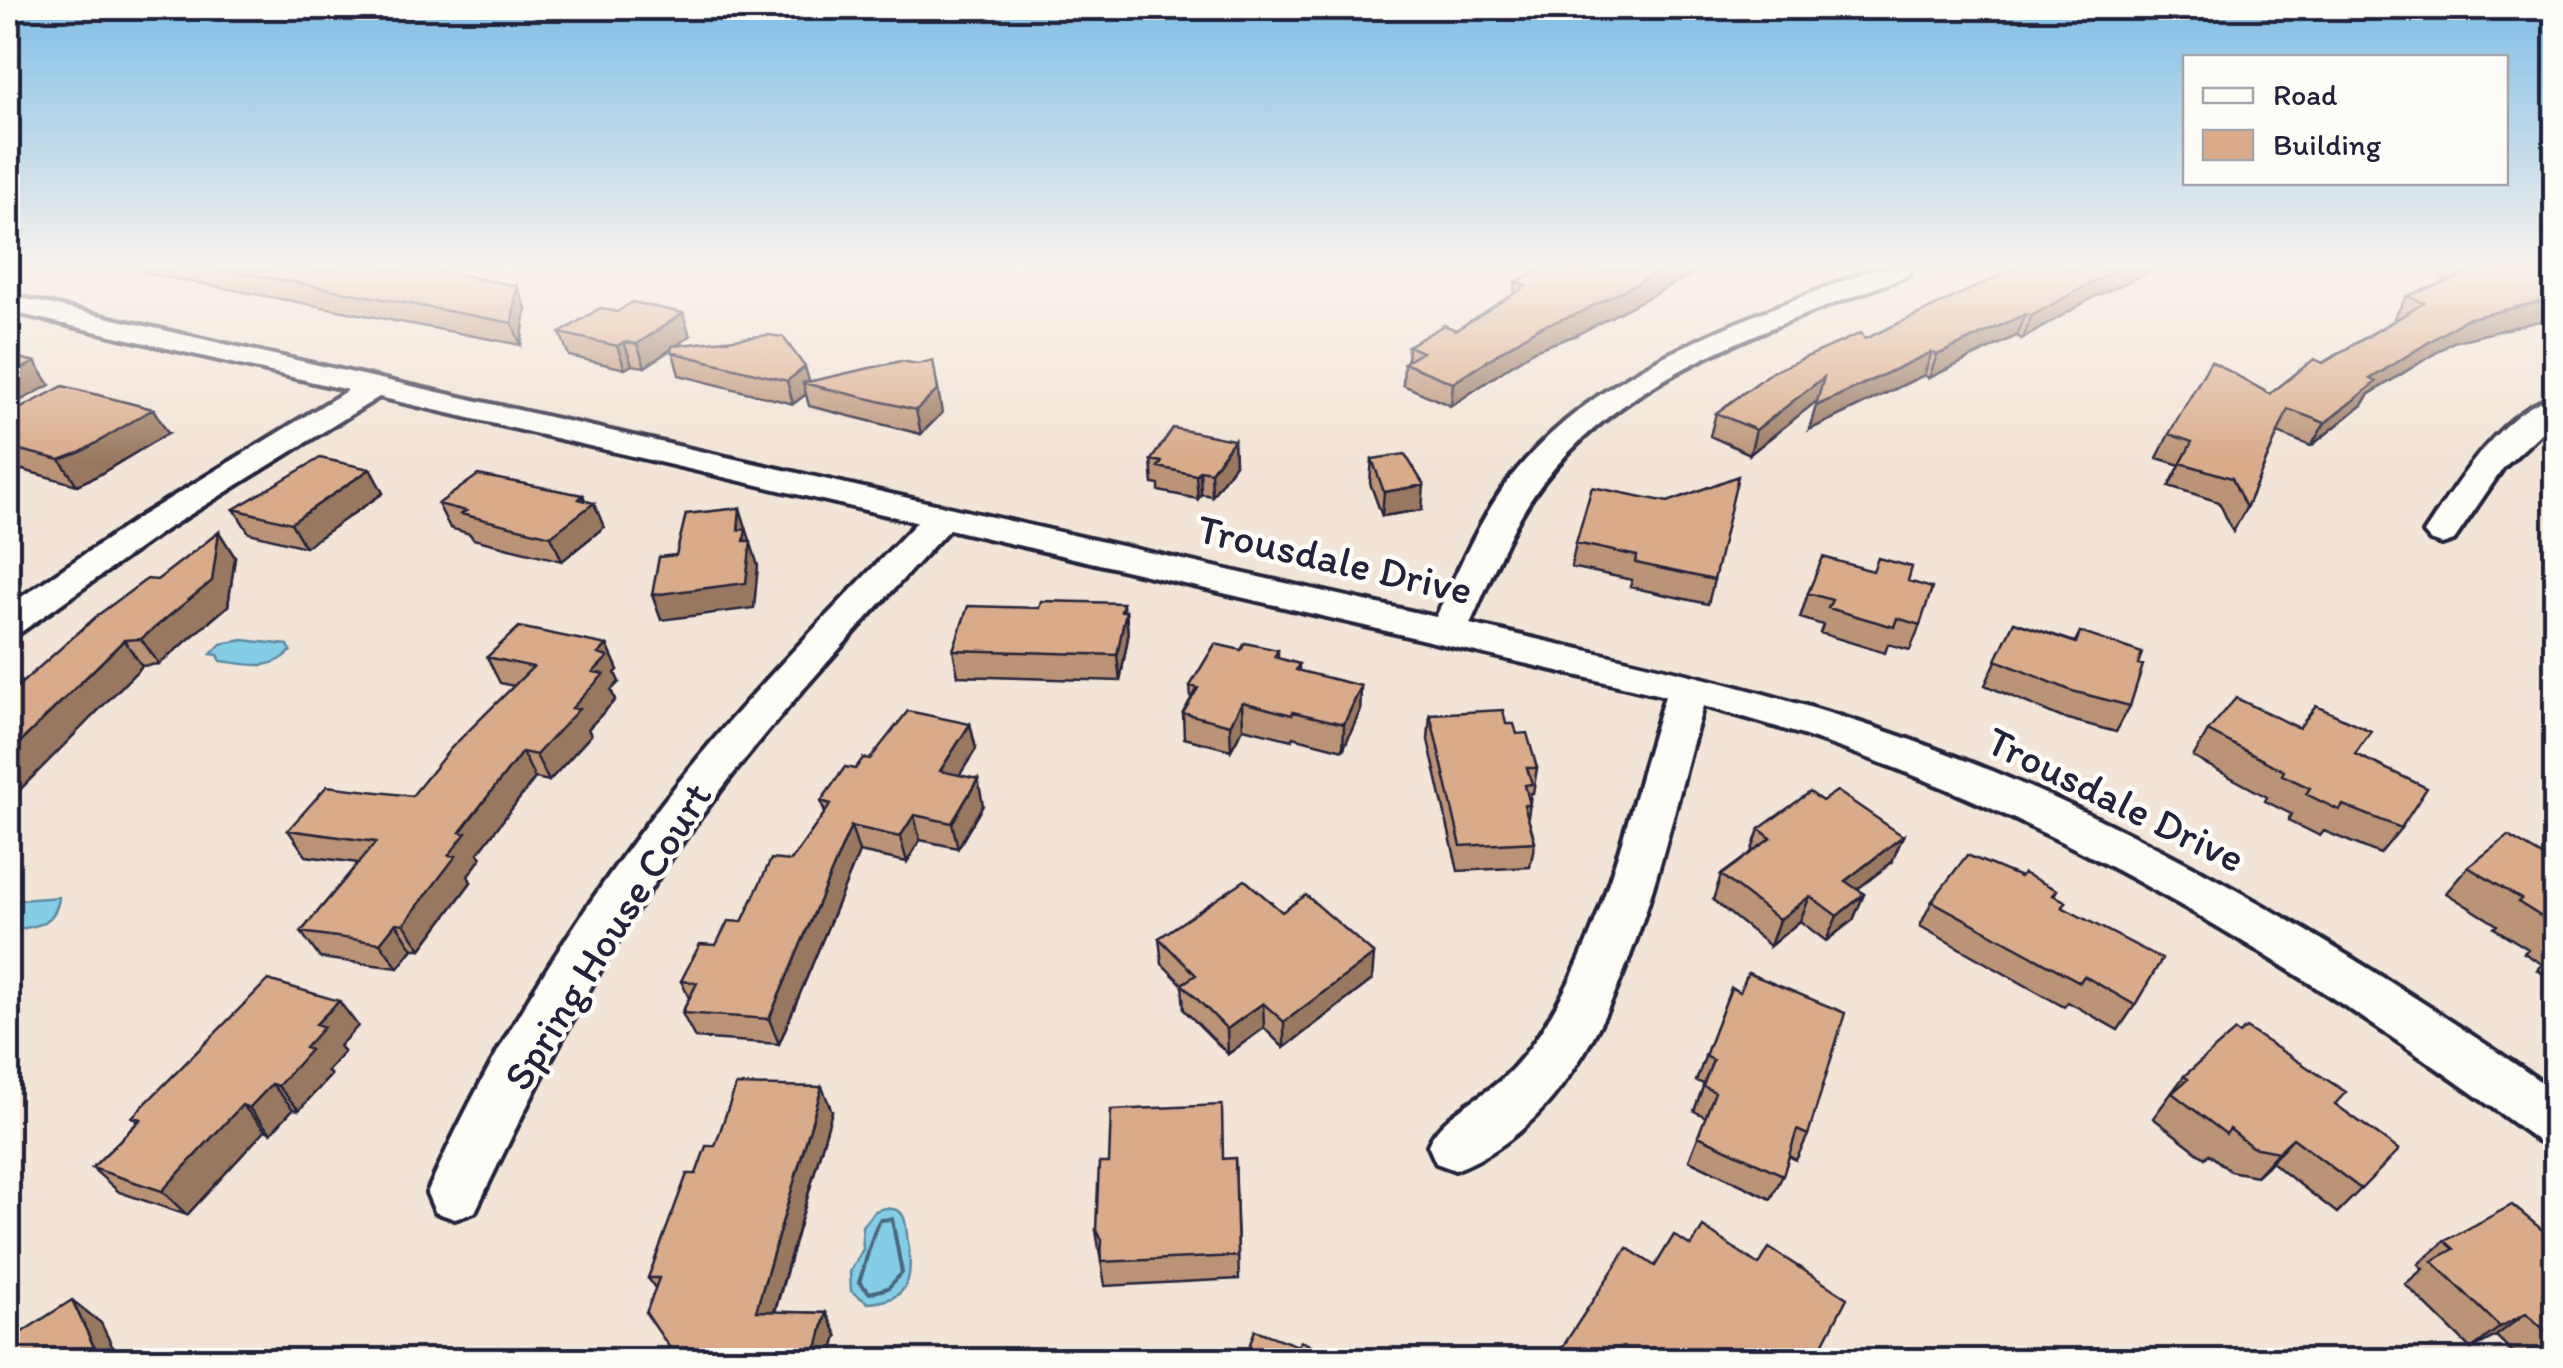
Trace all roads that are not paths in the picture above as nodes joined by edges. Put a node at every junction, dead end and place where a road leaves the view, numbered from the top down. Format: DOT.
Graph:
graph roads {
  1 [pos="136,333"];
  2 [pos="1745,333"];
  3 [pos="373,388"];
  4 [pos="2556,404"];
  5 [pos="941,518"];
  6 [pos="2442,532"];
  7 [pos="8,623"];
  8 [pos="1447,633"];
  9 [pos="1688,688"];
  10 [pos="2556,1124"];
  11 [pos="1455,1145"];
  12 [pos="455,1192"];
  1 -- 3 [label="street, Trousdale Drive"];
  2 -- 8 [label="street"];
  3 -- 5 [label="street, Trousdale Drive"];
  3 -- 7 [label="street"];
  4 -- 6 [label="street"];
  5 -- 8 [label="street, Trousdale Drive"];
  5 -- 12 [label="street, Spring House Court"];
  8 -- 9 [label="street, Trousdale Drive"];
  9 -- 10 [label="street, Trousdale Drive"];
  9 -- 11 [label="street"];
}
